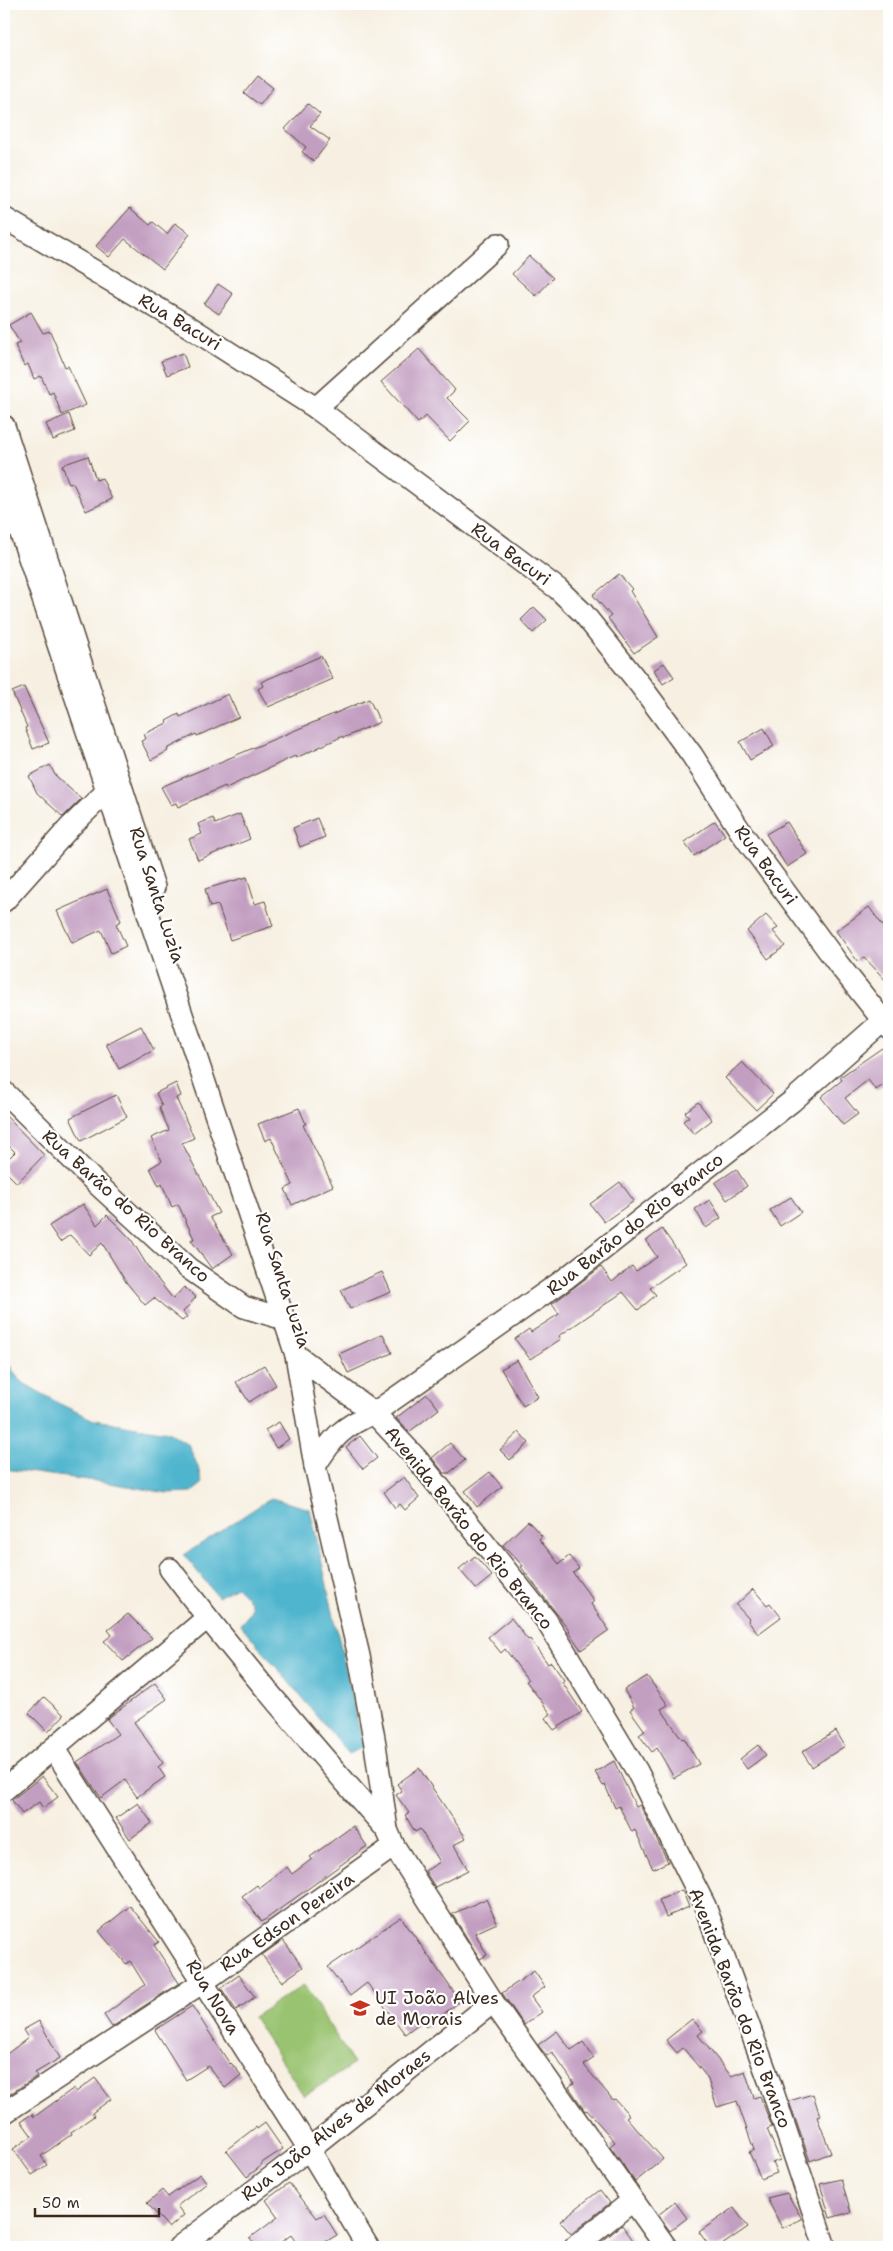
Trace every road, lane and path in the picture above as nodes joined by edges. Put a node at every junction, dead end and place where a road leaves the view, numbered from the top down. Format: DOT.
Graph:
graph roads {
  1 [pos="4,218"];
  2 [pos="498,244"];
  3 [pos="316,408"];
  4 [pos="4,426"];
  5 [pos="4,483"];
  6 [pos="116,794"];
  7 [pos="4,901"];
  8 [pos="886,1024"];
  9 [pos="4,1092"];
  10 [pos="284,1319"];
  11 [pos="303,1360"];
  12 [pos="374,1413"];
  13 [pos="315,1466"];
  14 [pos="170,1569"];
  15 [pos="207,1618"];
  16 [pos="54,1749"];
  17 [pos="4,1790"];
  18 [pos="390,1838"];
  19 [pos="203,1982"];
  20 [pos="493,2002"];
  21 [pos="4,2113"];
  22 [pos="309,2149"];
  23 [pos="632,2200"];
  24 [pos="179,2247"];
  25 [pos="368,2247"];
  26 [pos="575,2247"];
  27 [pos="666,2247"];
  28 [pos="825,2247"];
  1 -- 3 [label="street, Rua Bacuri"];
  2 -- 3 [label="street"];
  3 -- 8 [label="street, Rua Bacuri"];
  4 -- 6 [label="street, Rua Santa Luzia"];
  5 -- 6 [label="street, Rua Santa Luzia"];
  6 -- 7 [label="street"];
  6 -- 10 [label="street, Rua Santa Luzia"];
  6 -- 11 [label="street, Rua Santa Luzia"];
  8 -- 12 [label="street, Rua Barão do Rio Branco"];
  9 -- 10 [label="street, Rua Barão do Rio Branco"];
  10 -- 11 [label="street, Rua Santa Luzia"];
  11 -- 12 [label="street, Avenida Barão do Rio Branco"];
  11 -- 13 [label="street"];
  12 -- 13 [label="street, Avenida Barão do Rio Branco"];
  12 -- 28 [label="street, Avenida Barão do Rio Branco"];
  13 -- 18 [label="street"];
  14 -- 15 [label="street"];
  15 -- 16 [label="street"];
  15 -- 18 [label="street"];
  16 -- 17 [label="street"];
  16 -- 19 [label="street, Rua Nova"];
  18 -- 19 [label="street, Rua Edson Pereira"];
  18 -- 20 [label="street"];
  19 -- 21 [label="street, Rua Edson Pereira"];
  19 -- 22 [label="street, Rua Nova"];
  20 -- 22 [label="street, Rua João Alves de Moraes"];
  20 -- 23 [label="street"];
  22 -- 24 [label="street, Rua João Alves de Moraes"];
  22 -- 25 [label="street, Rua Nova"];
  23 -- 26 [label="street"];
  23 -- 27 [label="street"];
}
